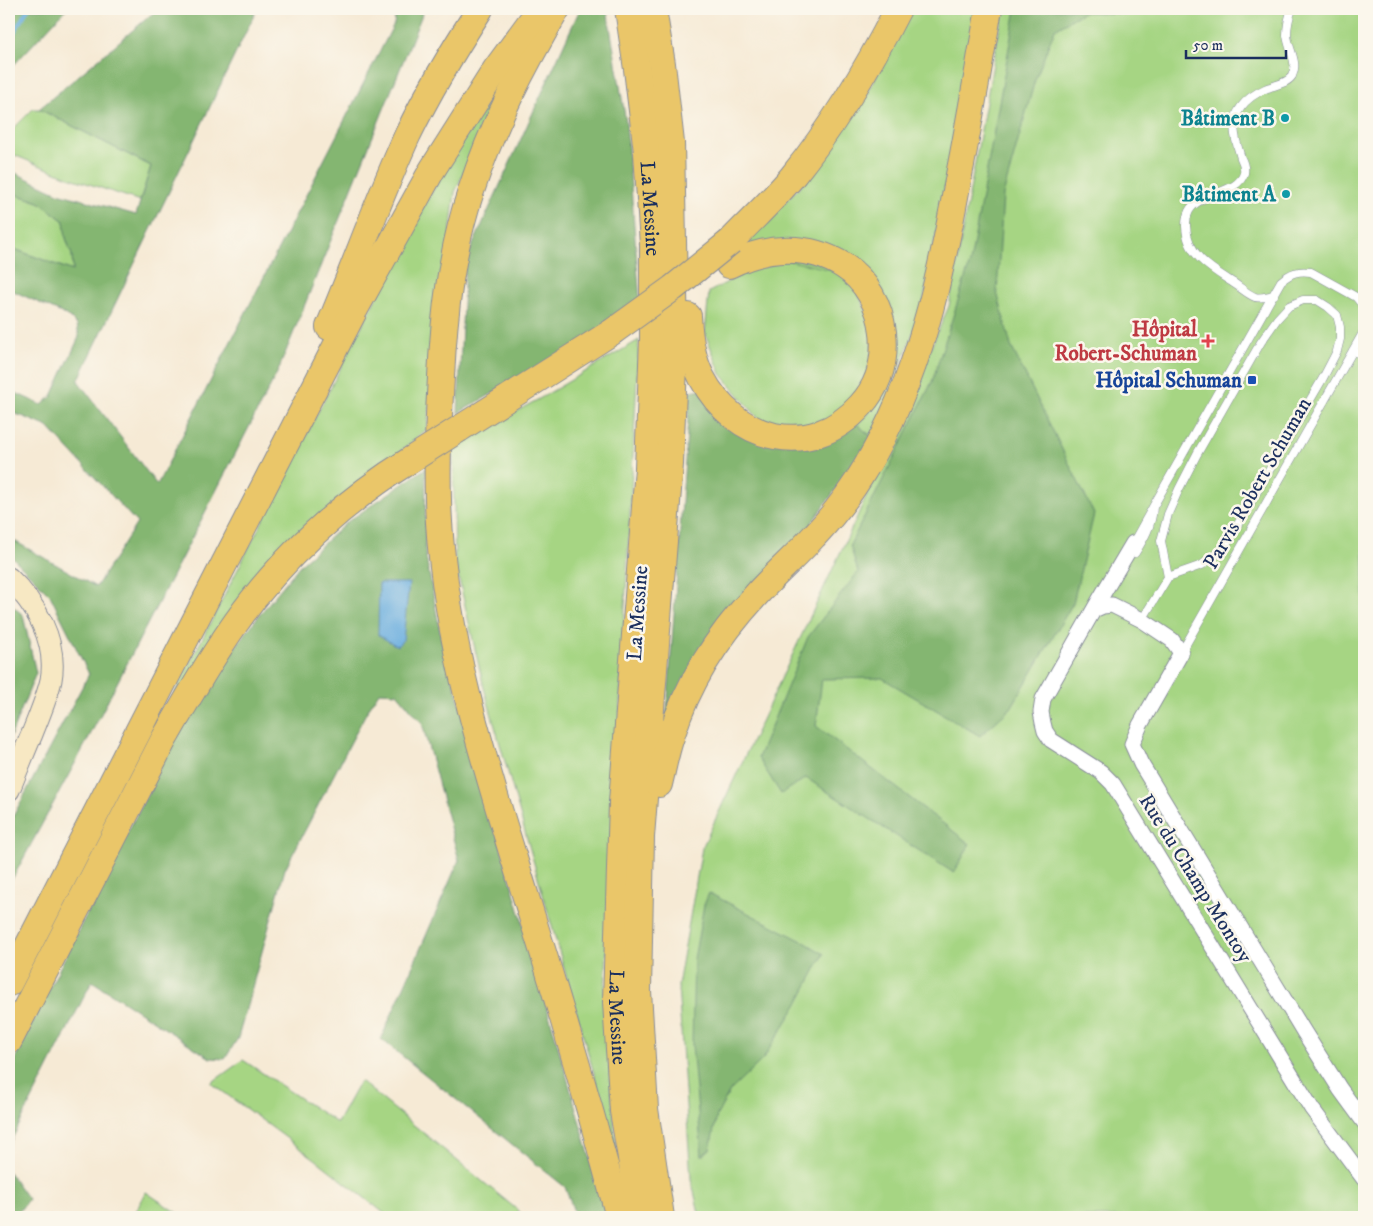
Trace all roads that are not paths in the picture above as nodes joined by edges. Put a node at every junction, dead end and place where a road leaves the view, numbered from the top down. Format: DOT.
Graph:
graph roads {
  1 [pos="480,9"];
  2 [pos="540,9"];
  3 [pos="557,9"];
  4 [pos="628,9"];
  5 [pos="653,9"];
  6 [pos="898,9"];
  7 [pos="989,9"];
  8 [pos="1292,9"];
  9 [pos="671,143"];
  10 [pos="730,253"];
  11 [pos="1274,296"];
  12 [pos="1364,307"];
  13 [pos="1364,331"];
  14 [pos="1354,350"];
  15 [pos="1364,353"];
  16 [pos="284,447"];
  17 [pos="1154,505"];
  18 [pos="1133,543"];
  19 [pos="1117,570"];
  20 [pos="1168,577"];
  21 [pos="9,578"];
  22 [pos="1094,610"];
  23 [pos="1142,620"];
  24 [pos="1181,653"];
  25 [pos="9,790"];
  26 [pos="641,837"];
  27 [pos="9,983"];
  28 [pos="9,1041"];
  29 [pos="1364,1122"];
  30 [pos="1364,1179"];
  31 [pos="620,1217"];
  32 [pos="641,1217"];
  33 [pos="661,1217"];
  1 -- 16 [label="highway"];
  2 -- 16 [label="highway"];
  3 -- 31 [label="highway"];
  4 -- 32 [label="highway, La Messine"];
  5 -- 9 [label="highway, La Messine"];
  6 -- 10 [label="highway"];
  7 -- 26 [label="highway"];
  8 -- 11 [label="lane"];
  9 -- 10 [label="highway"];
  9 -- 26 [label="highway, La Messine"];
  10 -- 28 [label="highway, bridge"];
  11 -- 12 [label="lane"];
  11 -- 17 [label="lane"];
  13 -- 14 [label="lane, Parvis Robert Schuman"];
  14 -- 15 [label="lane"];
  14 -- 24 [label="lane, Parvis Robert Schuman"];
  16 -- 27 [label="highway"];
  17 -- 18 [label="lane"];
  17 -- 19 [label="lane"];
  18 -- 19 [label="street, Rue du Champ Montoy"];
  19 -- 22 [label="street, Rue du Champ Montoy"];
  20 -- 20 [label="lane, Parvis Robert Schuman"];
  20 -- 23 [label="lane"];
  21 -- 25 [label="street"];
  22 -- 23 [label="street"];
  22 -- 30 [label="street, Rue du Champ Montoy"];
  23 -- 24 [label="street"];
  24 -- 29 [label="street, Rue du Champ Montoy"];
  26 -- 33 [label="highway, La Messine"];
}
